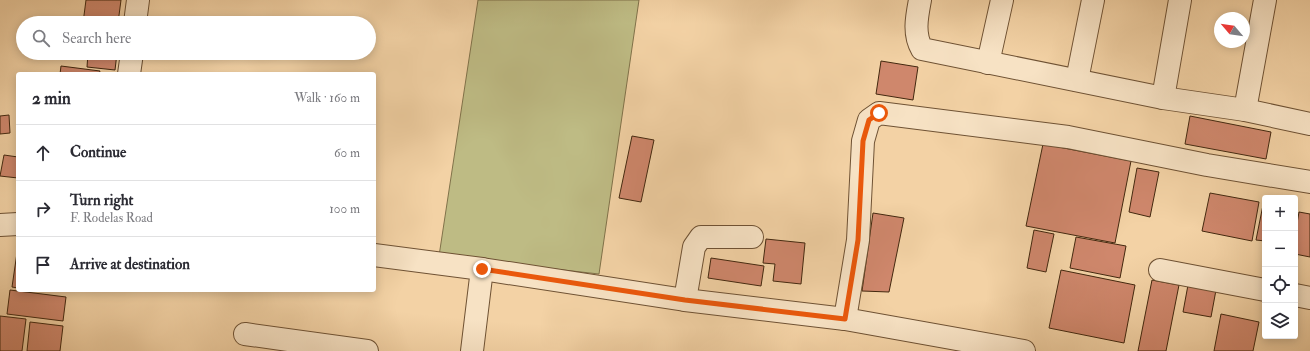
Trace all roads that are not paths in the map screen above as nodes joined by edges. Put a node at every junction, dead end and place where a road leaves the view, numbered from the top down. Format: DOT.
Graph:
graph roads {
  1 [pos="138,0"];
  2 [pos="920,0"];
  3 [pos="1002,0"];
  4 [pos="1093,0"];
  5 [pos="1180,0"];
  6 [pos="1265,0"];
  7 [pos="136,16"];
  8 [pos="131,60"];
  9 [pos="988,64"];
  10 [pos="129,72"];
  11 [pos="1077,80"];
  12 [pos="1163,98"];
  13 [pos="1245,110"];
  14 [pos="1310,124"];
  15 [pos="1310,182"];
  16 [pos="16,224"];
  17 [pos="0,225"];
  18 [pos="752,237"];
  19 [pos="376,255"];
  20 [pos="482,269"];
  21 [pos="1160,270"];
  22 [pos="1262,289"];
  23 [pos="1298,296"];
  24 [pos="1310,298"];
  25 [pos="685,300"];
  26 [pos="845,319"];
  27 [pos="245,334"];
  28 [pos="367,351"];
  29 [pos="472,351"];
  30 [pos="1024,351"];
  1 -- 7 [label="street"];
  2 -- 9 [label="street"];
  3 -- 9 [label="street"];
  4 -- 11 [label="street"];
  5 -- 12 [label="street"];
  6 -- 13 [label="street"];
  8 -- 10 [label="street"];
  9 -- 11 [label="street"];
  11 -- 12 [label="street"];
  12 -- 13 [label="street"];
  13 -- 14 [label="street"];
  15 -- 26 [label="street"];
  16 -- 17 [label="street"];
  18 -- 25 [label="street"];
  19 -- 20 [label="street"];
  20 -- 25 [label="street"];
  20 -- 29 [label="street"];
  21 -- 22 [label="street"];
  23 -- 24 [label="street"];
  25 -- 26 [label="street"];
  26 -- 30 [label="street"];
  27 -- 28 [label="street"];
}
